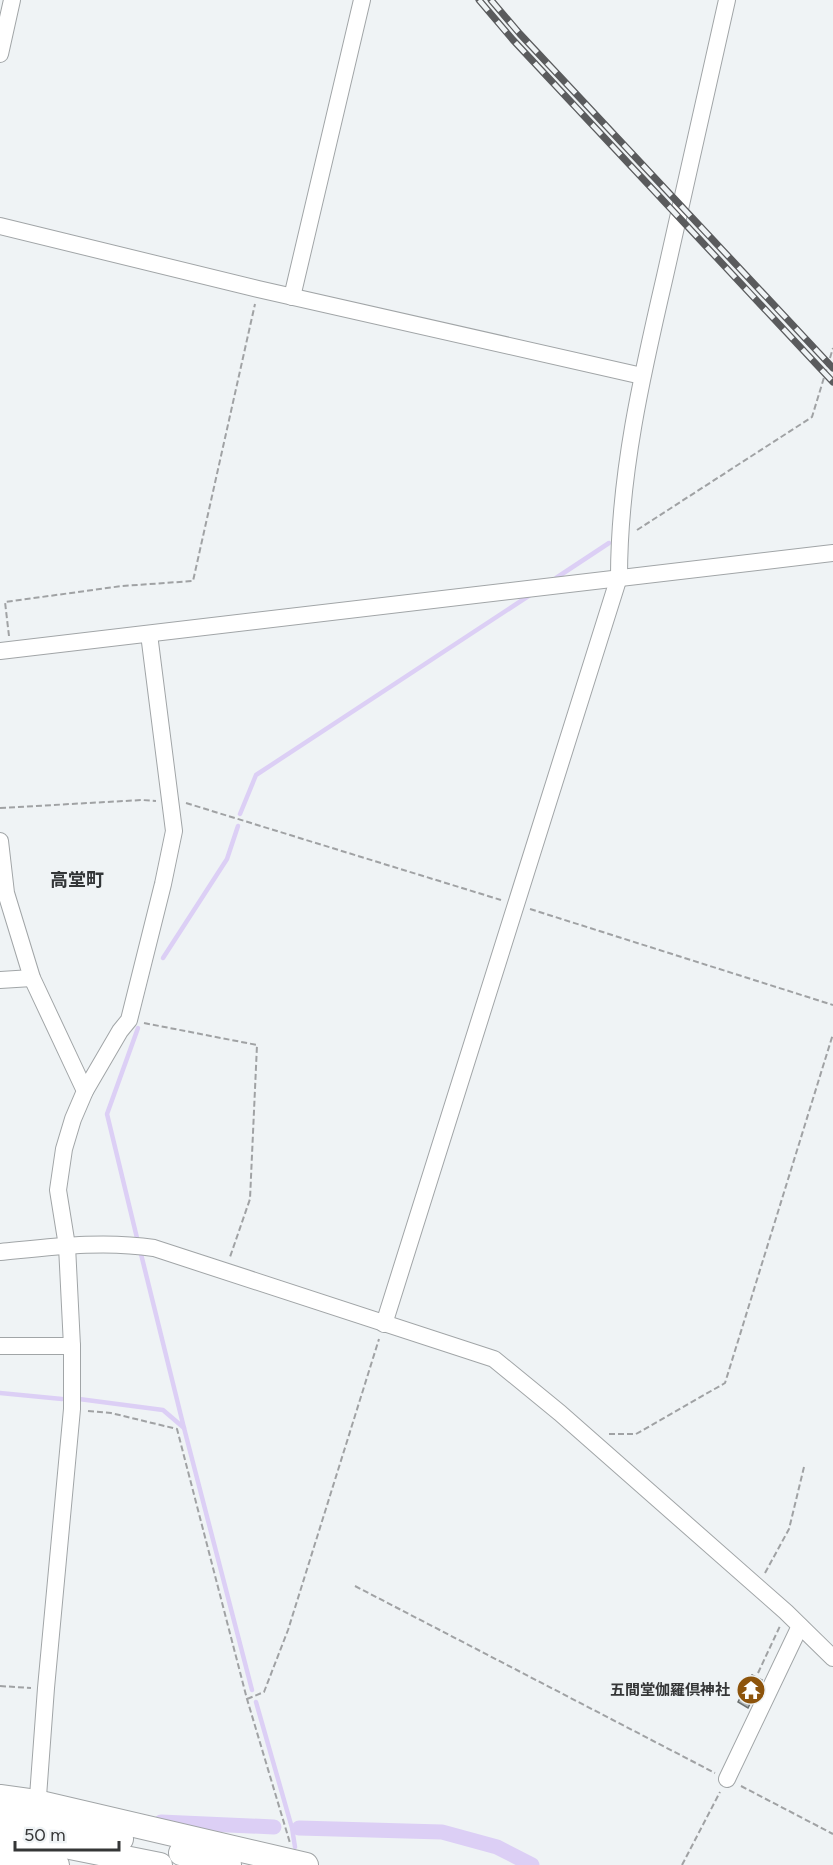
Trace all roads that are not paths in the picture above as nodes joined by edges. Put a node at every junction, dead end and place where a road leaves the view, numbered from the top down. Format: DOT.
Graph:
graph roads {
  1 [pos="12,0"];
  2 [pos="362,0"];
  3 [pos="727,0"];
  4 [pos="0,54"];
  5 [pos="0,226"];
  6 [pos="292,297"];
  7 [pos="642,376"];
  8 [pos="833,552"];
  9 [pos="619,577"];
  10 [pos="149,634"];
  11 [pos="6,650"];
  12 [pos="0,841"];
  13 [pos="32,978"];
  14 [pos="0,980"];
  15 [pos="85,1091"];
  16 [pos="67,1246"];
  17 [pos="0,1251"];
  18 [pos="384,1324"];
  19 [pos="0,1346"];
  20 [pos="72,1346"];
  21 [pos="800,1626"];
  22 [pos="833,1658"];
  23 [pos="727,1779"];
  24 [pos="0,1797"];
  25 [pos="36,1806"];
  26 [pos="0,1813"];
  27 [pos="0,1833"];
  28 [pos="0,1854"];
  29 [pos="301,1864"];
  30 [pos="57,1865"];
  31 [pos="160,1865"];
  32 [pos="229,1865"];
  1 -- 4 [label="street"];
  2 -- 6 [label="street"];
  3 -- 7 [label="street"];
  5 -- 6 [label="street"];
  6 -- 7 [label="street"];
  7 -- 9 [label="street"];
  8 -- 9 [label="street"];
  9 -- 10 [label="street"];
  9 -- 18 [label="street"];
  10 -- 11 [label="street"];
  10 -- 15 [label="street"];
  12 -- 13 [label="street"];
  13 -- 14 [label="street"];
  13 -- 15 [label="street"];
  15 -- 16 [label="street"];
  16 -- 17 [label="street"];
  16 -- 18 [label="street"];
  16 -- 20 [label="street"];
  18 -- 21 [label="street"];
  19 -- 20 [label="street"];
  20 -- 25 [label="street"];
  21 -- 22 [label="street"];
  21 -- 23 [label="street"];
  24 -- 25 [label="highway"];
  25 -- 29 [label="highway"];
  26 -- 32 [label="highway"];
  27 -- 31 [label="highway"];
  28 -- 30 [label="highway"];
}
